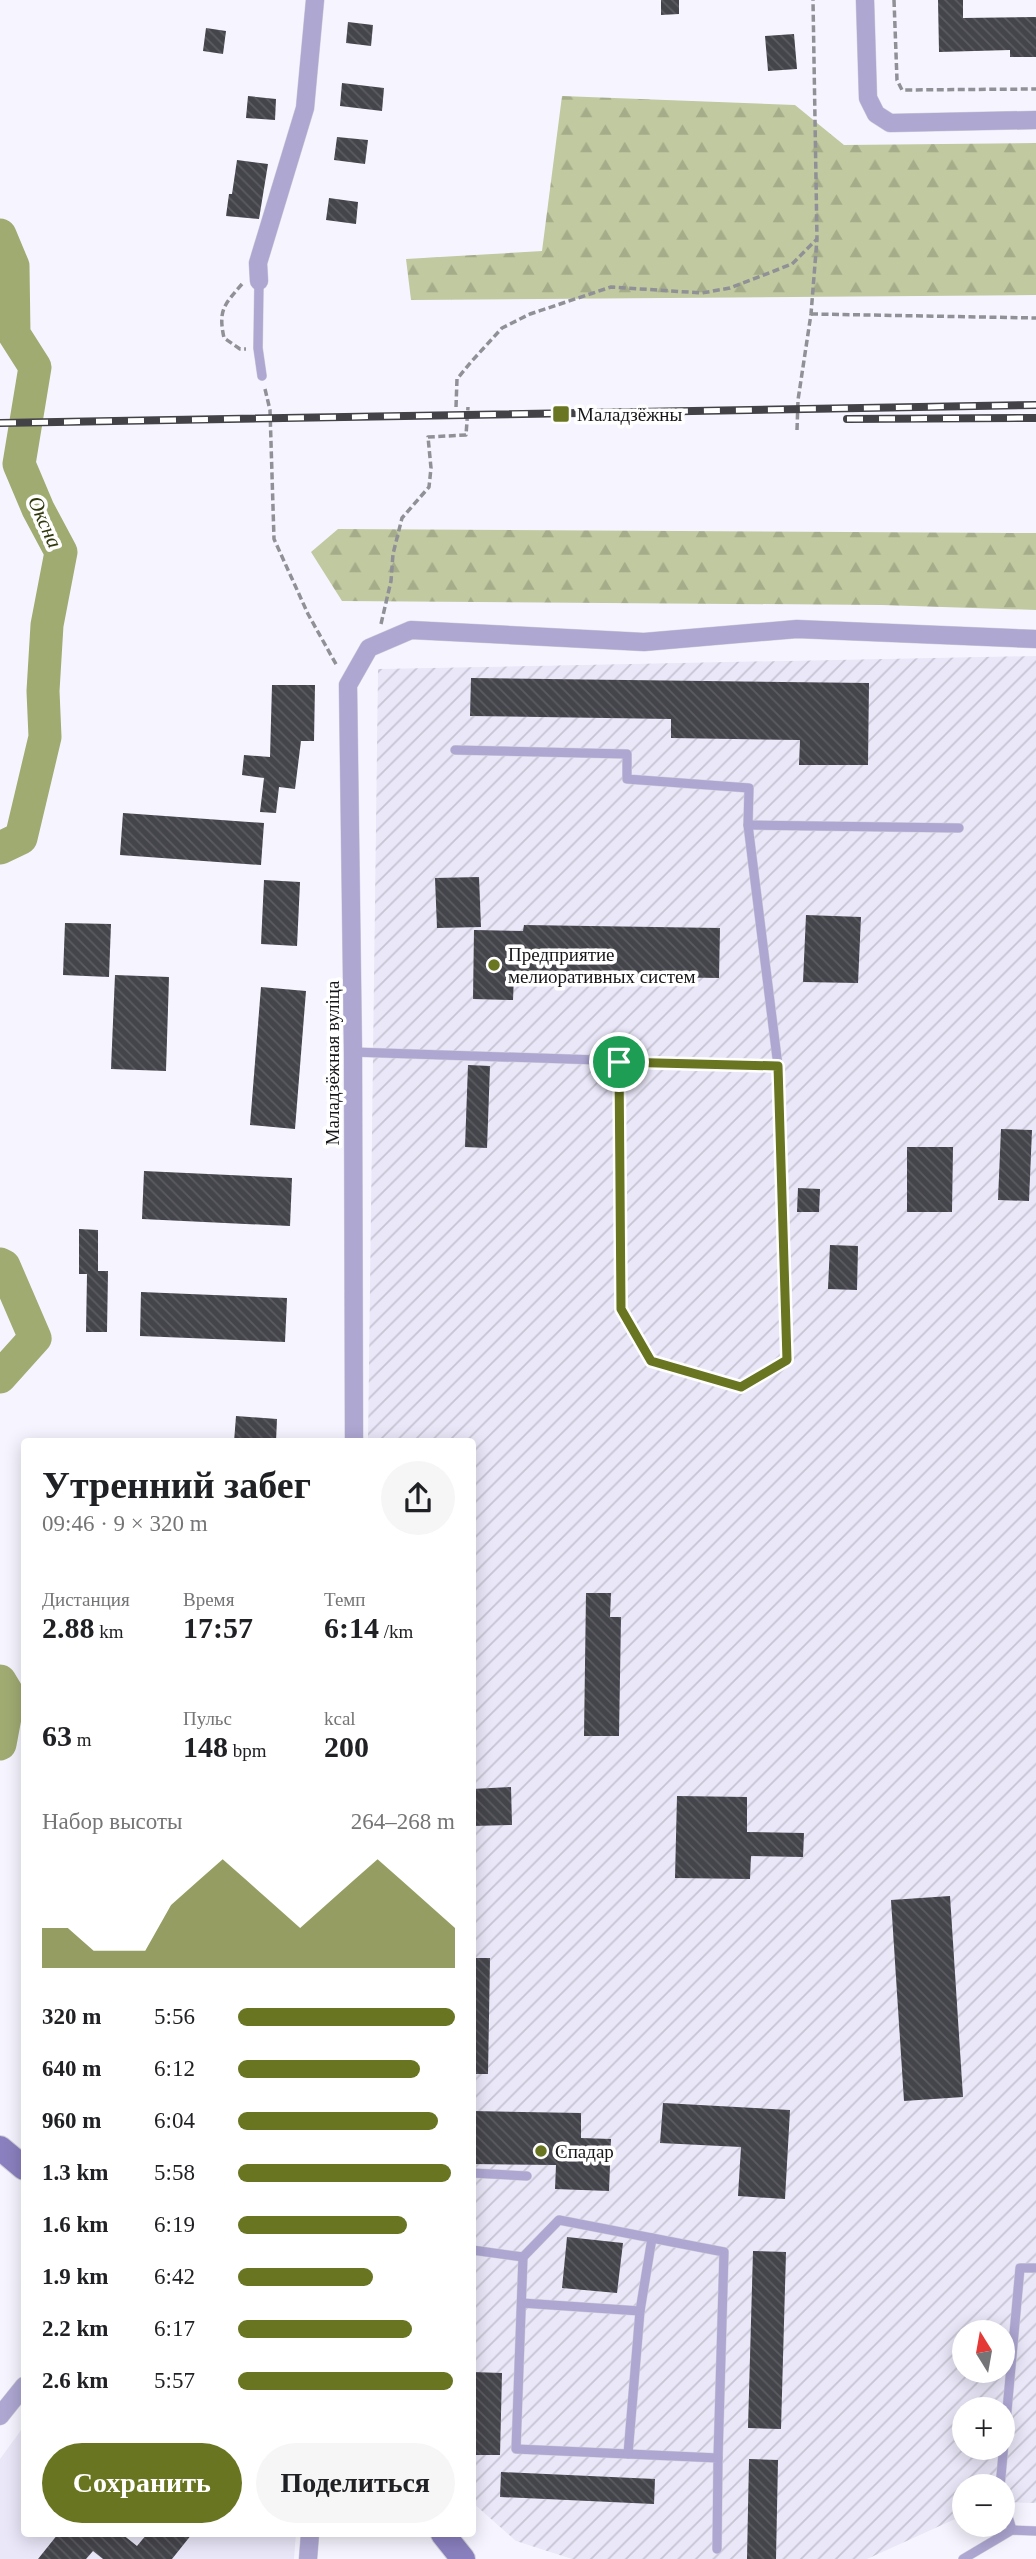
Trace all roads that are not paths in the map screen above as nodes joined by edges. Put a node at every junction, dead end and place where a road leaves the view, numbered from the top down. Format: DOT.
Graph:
graph roads {
  1 [pos="315,0"];
  2 [pos="865,0"];
  3 [pos="1036,120"];
  4 [pos="259,272"];
  5 [pos="262,376"];
  6 [pos="1036,639"];
  7 [pos="455,750"];
  8 [pos="748,825"];
  9 [pos="959,828"];
  10 [pos="353,1052"];
  11 [pos="619,1062"];
  12 [pos="778,1066"];
  13 [pos="354,1438"];
  14 [pos="0,2148"];
  15 [pos="21,2166"];
  16 [pos="476,2173"];
  17 [pos="527,2176"];
  18 [pos="652,2238"];
  19 [pos="476,2251"];
  20 [pos="523,2257"];
  21 [pos="1036,2268"];
  22 [pos="522,2303"];
  23 [pos="640,2311"];
  24 [pos="21,2390"];
  25 [pos="0,2416"];
  26 [pos="628,2454"];
  27 [pos="718,2458"];
  28 [pos="1001,2474"];
  29 [pos="1015,2530"];
  30 [pos="1036,2531"];
  31 [pos="310,2537"];
  32 [pos="445,2537"];
  33 [pos="1000,2537"];
  34 [pos="717,2549"];
  35 [pos="308,2559"];
  36 [pos="463,2559"];
  37 [pos="963,2559"];
  1 -- 4 [label="street"];
  2 -- 3 [label="street"];
  4 -- 5 [label="lane"];
  6 -- 10 [label="street, Маладзёжная вуліца"];
  7 -- 8 [label="lane"];
  8 -- 9 [label="lane"];
  8 -- 12 [label="lane"];
  10 -- 11 [label="lane"];
  10 -- 13 [label="street, Маладзёжная вуліца"];
  11 -- 12 [label="lane"];
  11 -- 12 [label="lane"];
  14 -- 15 [label="main road"];
  16 -- 17 [label="lane"];
  18 -- 20 [label="lane"];
  18 -- 23 [label="lane"];
  18 -- 27 [label="lane"];
  19 -- 20 [label="lane"];
  20 -- 22 [label="lane"];
  21 -- 28 [label="lane"];
  22 -- 23 [label="lane"];
  22 -- 26 [label="lane"];
  23 -- 26 [label="lane"];
  24 -- 25 [label="street"];
  26 -- 27 [label="lane"];
  27 -- 34 [label="lane"];
  29 -- 30 [label="lane"];
  31 -- 35 [label="street"];
  32 -- 36 [label="main road"];
  33 -- 37 [label="lane"];
}
